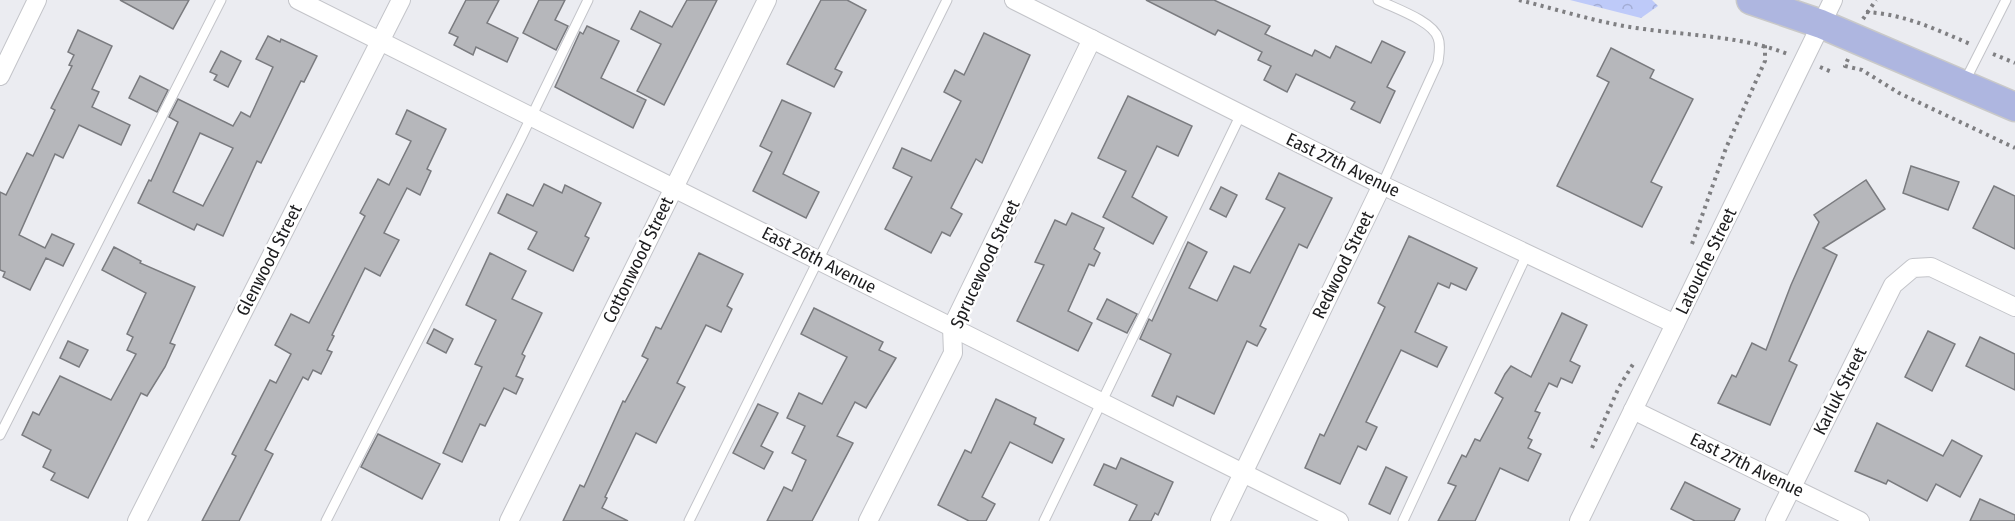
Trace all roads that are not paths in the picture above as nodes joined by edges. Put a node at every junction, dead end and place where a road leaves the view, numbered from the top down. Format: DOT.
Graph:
graph roads {
  1 [pos="37,0"];
  2 [pos="221,0"];
  3 [pos="298,0"];
  4 [pos="401,0"];
  5 [pos="588,0"];
  6 [pos="767,0"];
  7 [pos="948,0"];
  8 [pos="1014,0"];
  9 [pos="1378,0"];
  10 [pos="1750,0"];
  11 [pos="2006,0"];
  12 [pos="1827,12"];
  13 [pos="1092,39"];
  14 [pos="379,41"];
  15 [pos="0,76"];
  16 [pos="1963,85"];
  17 [pos="2011,102"];
  18 [pos="1241,114"];
  19 [pos="530,116"];
  20 [pos="1382,185"];
  21 [pos="674,188"];
  22 [pos="1527,254"];
  23 [pos="819,260"];
  24 [pos="2015,307"];
  25 [pos="1675,324"];
  26 [pos="952,327"];
  27 [pos="1101,402"];
  28 [pos="1633,410"];
  29 [pos="0,435"];
  30 [pos="1243,473"];
  31 [pos="1791,487"];
  32 [pos="137,521"];
  33 [pos="326,521"];
  34 [pos="509,521"];
  35 [pos="689,521"];
  36 [pos="868,521"];
  37 [pos="1044,521"];
  38 [pos="1220,521"];
  39 [pos="1339,521"];
  40 [pos="1403,521"];
  41 [pos="1579,521"];
  42 [pos="1775,521"];
  43 [pos="1860,521"];
  1 -- 15 [label="street"];
  2 -- 29 [label="lane"];
  3 -- 14 [label="street, East 26th Avenue"];
  4 -- 14 [label="street, Glenwood Street"];
  5 -- 19 [label="lane"];
  6 -- 21 [label="street, Cottonwood Street"];
  7 -- 23 [label="lane"];
  8 -- 13 [label="street, East 27th Avenue"];
  9 -- 20 [label="lane, Redwood Street"];
  10 -- 12 [label="main road"];
  11 -- 16 [label="lane"];
  12 -- 16 [label="main road"];
  12 -- 25 [label="street, Latouche Street"];
  13 -- 18 [label="street, East 27th Avenue"];
  13 -- 26 [label="street, Sprucewood Street"];
  14 -- 19 [label="street, East 26th Avenue"];
  14 -- 32 [label="street, Glenwood Street"];
  16 -- 17 [label="main road"];
  18 -- 20 [label="street, East 27th Avenue"];
  18 -- 27 [label="lane"];
  19 -- 21 [label="street, East 26th Avenue"];
  19 -- 33 [label="lane"];
  20 -- 22 [label="street, East 27th Avenue"];
  20 -- 30 [label="street, Redwood Street"];
  21 -- 23 [label="street, East 26th Avenue"];
  21 -- 34 [label="street, Cottonwood Street"];
  22 -- 25 [label="street, East 27th Avenue"];
  22 -- 40 [label="lane"];
  23 -- 26 [label="street, East 26th Avenue"];
  23 -- 35 [label="lane"];
  24 -- 31 [label="street, Karluk Street"];
  25 -- 28 [label="street, Latouche Street"];
  26 -- 27 [label="street, East 26th Avenue"];
  26 -- 36 [label="street, Sprucewood Street"];
  27 -- 30 [label="street, East 26th Avenue"];
  27 -- 37 [label="lane"];
  28 -- 31 [label="street, East 27th Avenue"];
  28 -- 41 [label="street, Latouche Street"];
  30 -- 38 [label="street, Redwood Street"];
  30 -- 39 [label="street, East 26th Avenue"];
  31 -- 42 [label="street, Karluk Street"];
  31 -- 43 [label="street, East 27th Avenue"];
}
